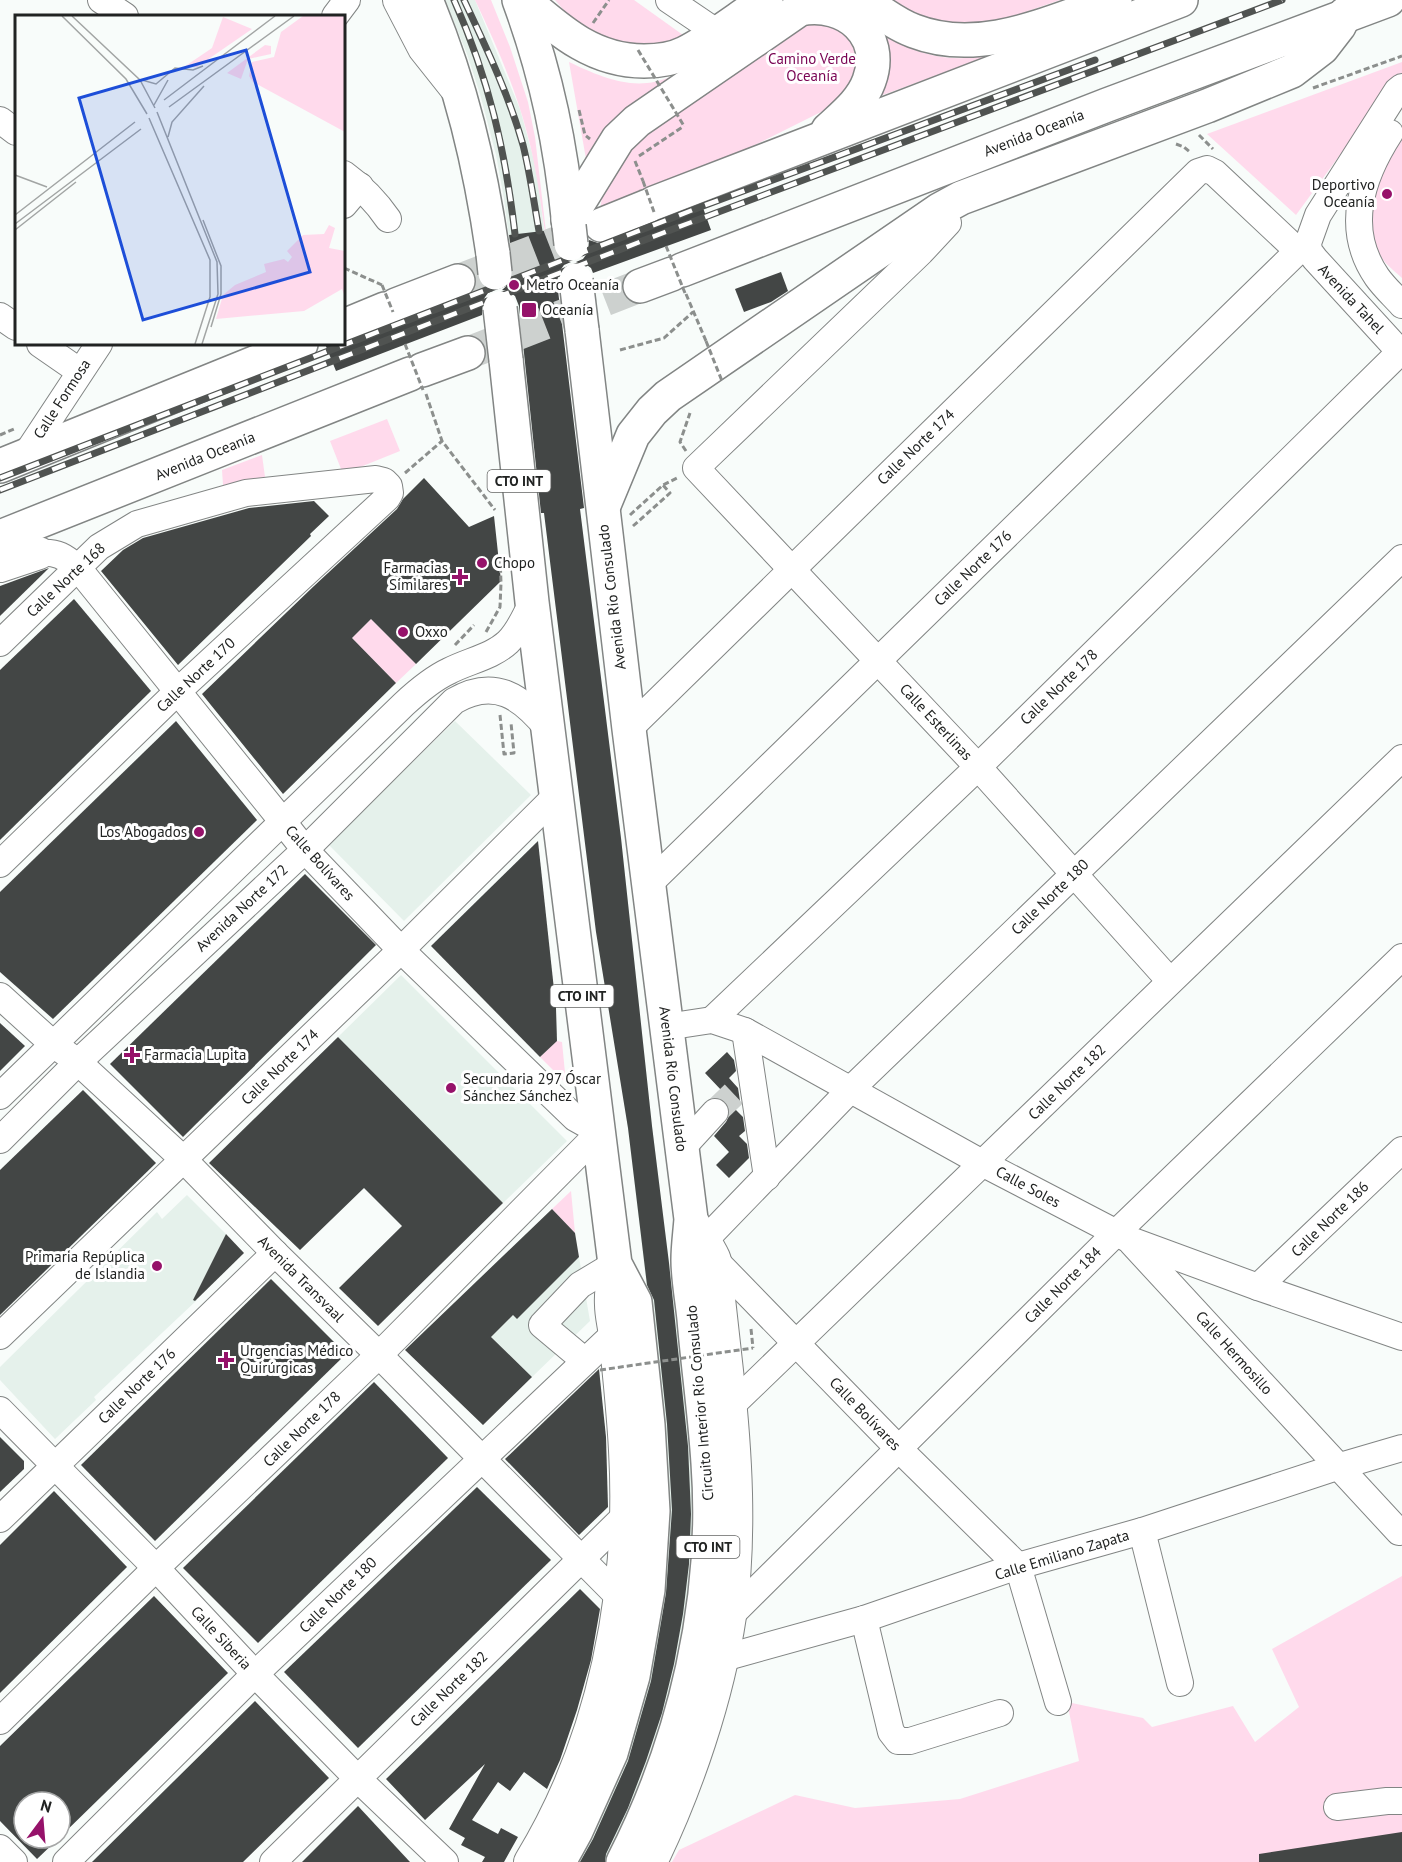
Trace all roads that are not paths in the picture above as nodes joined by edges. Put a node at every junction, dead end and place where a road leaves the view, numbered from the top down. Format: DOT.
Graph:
graph roads {
  1 [pos="101,0"];
  2 [pos="347,0"];
  3 [pos="399,0"];
  4 [pos="426,0"];
  5 [pos="519,0"];
  6 [pos="524,0"];
  7 [pos="669,0"];
  8 [pos="766,0"];
  9 [pos="863,0"];
  10 [pos="1115,0"];
  11 [pos="1181,0"];
  12 [pos="1388,0"];
  13 [pos="124,15"];
  14 [pos="336,15"];
  15 [pos="1346,15"];
  16 [pos="709,27"];
  17 [pos="1402,87"];
  18 [pos="461,94"];
  19 [pos="1402,115"];
  20 [pos="0,120"];
  21 [pos="15,131"];
  22 [pos="816,141"];
  23 [pos="1212,161"];
  24 [pos="352,180"];
  25 [pos="345,202"];
  26 [pos="388,219"];
  27 [pos="948,222"];
  28 [pos="601,225"];
  29 [pos="1304,251"];
  30 [pos="494,263"];
  31 [pos="576,280"];
  32 [pos="458,281"];
  33 [pos="640,286"];
  34 [pos="1402,305"];
  35 [pos="500,308"];
  36 [pos="0,316"];
  37 [pos="345,325"];
  38 [pos="15,326"];
  39 [pos="41,345"];
  40 [pos="98,345"];
  41 [pos="298,345"];
  42 [pos="1401,352"];
  43 [pos="468,353"];
  44 [pos="80,371"];
  45 [pos="13,450"];
  46 [pos="389,486"];
  47 [pos="602,509"];
  48 [pos="0,537"];
  49 [pos="39,553"];
  50 [pos="1402,558"];
  51 [pos="0,566"];
  52 [pos="78,568"];
  53 [pos="791,569"];
  54 [pos="532,602"];
  55 [pos="0,643"];
  56 [pos="878,660"];
  57 [pos="178,691"];
  58 [pos="548,729"];
  59 [pos="628,729"];
  60 [pos="1402,758"];
  61 [pos="978,767"];
  62 [pos="556,795"];
  63 [pos="284,822"];
  64 [pos="304,850"];
  65 [pos="0,864"];
  66 [pos="1073,874"];
  67 [pos="648,885"];
  68 [pos="401,950"];
  69 [pos="1402,957"];
  70 [pos="1170,981"];
  71 [pos="0,996"];
  72 [pos="712,1020"];
  73 [pos="666,1027"];
  74 [pos="745,1030"];
  75 [pos="53,1044"];
  76 [pos="78,1062"];
  77 [pos="850,1090"];
  78 [pos="0,1096"];
  79 [pos="715,1112"];
  80 [pos="600,1132"];
  81 [pos="0,1140"];
  82 [pos="682,1148"];
  83 [pos="1402,1150"];
  84 [pos="183,1159"];
  85 [pos="984,1164"];
  86 [pos="767,1177"];
  87 [pos="1123,1237"];
  88 [pos="703,1240"];
  89 [pos="275,1253"];
  90 [pos="615,1264"];
  91 [pos="1258,1287"];
  92 [pos="615,1333"];
  93 [pos="0,1336"];
  94 [pos="1402,1337"];
  95 [pos="797,1343"];
  96 [pos="379,1355"];
  97 [pos="592,1365"];
  98 [pos="731,1406"];
  99 [pos="0,1410"];
  100 [pos="898,1448"];
  101 [pos="1402,1448"];
  102 [pos="480,1458"];
  103 [pos="55,1466"];
  104 [pos="1338,1467"];
  105 [pos="626,1515"];
  106 [pos="0,1519"];
  107 [pos="1142,1531"];
  108 [pos="1399,1532"];
  109 [pos="582,1560"];
  110 [pos="1018,1566"];
  111 [pos="156,1568"];
  112 [pos="619,1597"];
  113 [pos="729,1617"];
  114 [pos="864,1619"];
  115 [pos="720,1659"];
  116 [pos="255,1674"];
  117 [pos="1180,1683"];
  118 [pos="1058,1702"];
  119 [pos="1000,1713"];
  120 [pos="0,1721"];
  121 [pos="357,1778"];
  122 [pos="1402,1801"];
  123 [pos="1337,1807"];
  124 [pos="0,1848"];
  125 [pos="541,1858"];
  126 [pos="14,1862"];
  127 [pos="66,1862"];
  128 [pos="273,1862"];
  129 [pos="446,1862"];
  130 [pos="623,1862"];
  131 [pos="651,1862"];
  1 -- 13 [label="street"];
  2 -- 14 [label="street"];
  3 -- 18 [label="main road"];
  4 -- 18 [label="highway"];
  5 -- 22 [label="highway"];
  6 -- 8 [label="highway"];
  7 -- 16 [label="street"];
  9 -- 10 [label="highway"];
  11 -- 22 [label="highway"];
  12 -- 15 [label="highway, Avenida Oceanía"];
  15 -- 33 [label="highway, Avenida Oceanía"];
  15 -- 47 [label="highway"];
  17 -- 29 [label="street, Avenida Tahel"];
  18 -- 30 [label="highway"];
  19 -- 34 [label="street"];
  20 -- 21 [label="street"];
  22 -- 28 [label="highway"];
  23 -- 29 [label="street, Avenida Tahel"];
  23 -- 53 [label="street, Calle Norte 174"];
  24 -- 25 [label="street"];
  24 -- 26 [label="street"];
  27 -- 53 [label="street, Calle Esterlinas"];
  29 -- 42 [label="street, Avenida Tahel"];
  29 -- 56 [label="street, Calle Norte 176"];
  31 -- 47 [label="highway, Avenida Río Consulado / CTO INT, bridge"];
  32 -- 37 [label="highway"];
  35 -- 54 [label="highway, CTO INT, bridge"];
  36 -- 38 [label="street"];
  39 -- 44 [label="street"];
  40 -- 44 [label="street, Calle Formosa"];
  41 -- 45 [label="highway"];
  42 -- 61 [label="street, Calle Norte 178"];
  43 -- 48 [label="highway, Avenida Oceanía"];
  44 -- 45 [label="street, Calle Formosa"];
  46 -- 52 [label="street, Calle Norte 168"];
  46 -- 57 [label="street, Calle Norte 170"];
  47 -- 59 [label="highway, Avenida Río Consulado / CTO INT"];
  49 -- 51 [label="main road"];
  49 -- 52 [label="street, Calle Bolívares"];
  50 -- 66 [label="street, Calle Norte 180"];
  52 -- 55 [label="street, Calle Norte 168"];
  52 -- 57 [label="street, Calle Bolívares"];
  53 -- 56 [label="street, Calle Esterlinas"];
  53 -- 59 [label="street, Calle Norte 174"];
  54 -- 58 [label="highway, CTO INT"];
  54 -- 63 [label="street"];
  56 -- 61 [label="street, Calle Esterlinas"];
  56 -- 67 [label="street, Calle Norte 176"];
  57 -- 63 [label="street, Calle Bolívares"];
  57 -- 65 [label="street, Calle Norte 170"];
  58 -- 62 [label="highway, CTO INT"];
  58 -- 64 [label="street, Avenida Norte 172"];
  59 -- 67 [label="highway, Avenida Río Consulado / CTO INT"];
  60 -- 70 [label="street, Calle Norte 182"];
  61 -- 66 [label="street, Calle Esterlinas"];
  61 -- 72 [label="street, Calle Norte 178"];
  62 -- 68 [label="street, Calle Norte 174"];
  62 -- 80 [label="highway, CTO INT"];
  63 -- 64 [label="street, Calle Bolívares"];
  63 -- 75 [label="street"];
  64 -- 68 [label="street, Calle Bolívares"];
  64 -- 76 [label="street, Avenida Norte 172"];
  66 -- 70 [label="street, Calle Esterlinas"];
  66 -- 77 [label="street, Calle Norte 180"];
  67 -- 73 [label="highway, Avenida Río Consulado / CTO INT"];
  68 -- 80 [label="street, Calle Bolívares"];
  68 -- 84 [label="street, Calle Norte 174"];
  69 -- 87 [label="street, Calle Norte 184"];
  70 -- 85 [label="street, Calle Norte 182"];
  71 -- 75 [label="street, Avenida Transvaal"];
  72 -- 73 [label="street, Calle Soles"];
  72 -- 74 [label="street, Calle Soles"];
  73 -- 82 [label="highway, Avenida Río Consulado / CTO INT"];
  74 -- 77 [label="street, Calle Soles"];
  74 -- 86 [label="street"];
  75 -- 76 [label="street, Avenida Transvaal"];
  75 -- 78 [label="street"];
  76 -- 81 [label="street, Avenida Norte 172"];
  76 -- 84 [label="street, Avenida Transvaal"];
  77 -- 85 [label="street, Calle Soles"];
  77 -- 86 [label="street, Calle Norte 180"];
  79 -- 82 [label="street"];
  80 -- 90 [label="highway, CTO INT"];
  80 -- 96 [label="street, Calle Norte 178"];
  82 -- 88 [label="highway, Avenida Río Consulado / CTO INT"];
  83 -- 91 [label="street, Calle Norte 186"];
  84 -- 89 [label="street, Avenida Transvaal"];
  84 -- 93 [label="street, Calle Norte 174"];
  85 -- 87 [label="street, Calle Soles"];
  85 -- 95 [label="street, Calle Norte 182"];
  86 -- 88 [label="street, Calle Norte 180"];
  87 -- 91 [label="street, Calle Soles"];
  87 -- 100 [label="street, Calle Norte 184"];
  87 -- 104 [label="street, Calle Hermosillo"];
  88 -- 95 [label="street, Calle Bolívares"];
  88 -- 98 [label="main road, Avenida Río Consulado / CTO INT"];
  88 -- 130 [label="highway, Circuito Interior Río Consulado / CTO INT"];
  89 -- 96 [label="street, Avenida Transvaal"];
  89 -- 103 [label="street, Calle Norte 176"];
  90 -- 92 [label="main road, CTO INT"];
  90 -- 97 [label="street"];
  90 -- 125 [label="highway, CTO INT"];
  91 -- 94 [label="street, Calle Soles"];
  92 -- 97 [label="street, Calle Norte 180"];
  92 -- 105 [label="main road, CTO INT"];
  95 -- 98 [label="street, Calle Norte 182"];
  95 -- 100 [label="street, Calle Bolívares"];
  96 -- 102 [label="street, Avenida Transvaal"];
  96 -- 111 [label="street, Calle Norte 178"];
  97 -- 102 [label="street, Calle Norte 180"];
  98 -- 113 [label="main road, Avenida Río Consulado / CTO INT"];
  99 -- 103 [label="street, Calle Siberia"];
  100 -- 110 [label="street, Calle Bolívares"];
  100 -- 113 [label="street, Calle Norte 184"];
  101 -- 104 [label="street, Calle Emiliano Zapata"];
  102 -- 109 [label="street, Avenida Transvaal"];
  102 -- 116 [label="street, Calle Norte 180"];
  103 -- 106 [label="street, Calle Norte 176"];
  103 -- 111 [label="street, Calle Siberia"];
  104 -- 107 [label="street, Calle Emiliano Zapata"];
  104 -- 108 [label="street, Calle Hermosillo"];
  105 -- 109 [label="street, Calle Norte 182"];
  105 -- 112 [label="main road, CTO INT"];
  107 -- 110 [label="street, Calle Emiliano Zapata"];
  107 -- 117 [label="street"];
  109 -- 112 [label="street, Avenida Transvaal"];
  109 -- 121 [label="street, Calle Norte 182"];
  110 -- 114 [label="street, Calle Emiliano Zapata"];
  110 -- 118 [label="street"];
  111 -- 116 [label="street, Calle Siberia"];
  111 -- 120 [label="street, Calle Norte 178"];
  112 -- 125 [label="main road, CTO INT"];
  113 -- 115 [label="main road, Avenida Río Consulado / CTO INT"];
  114 -- 115 [label="street, Calle Emiliano Zapata"];
  114 -- 119 [label="street"];
  115 -- 131 [label="main road, Avenida Río Consulado / CTO INT"];
  116 -- 121 [label="street, Calle Siberia"];
  116 -- 127 [label="street, Calle Norte 180"];
  121 -- 128 [label="street, Calle Norte 182"];
  121 -- 129 [label="street, Calle Siberia"];
  122 -- 123 [label="street"];
  124 -- 126 [label="street"];
}
